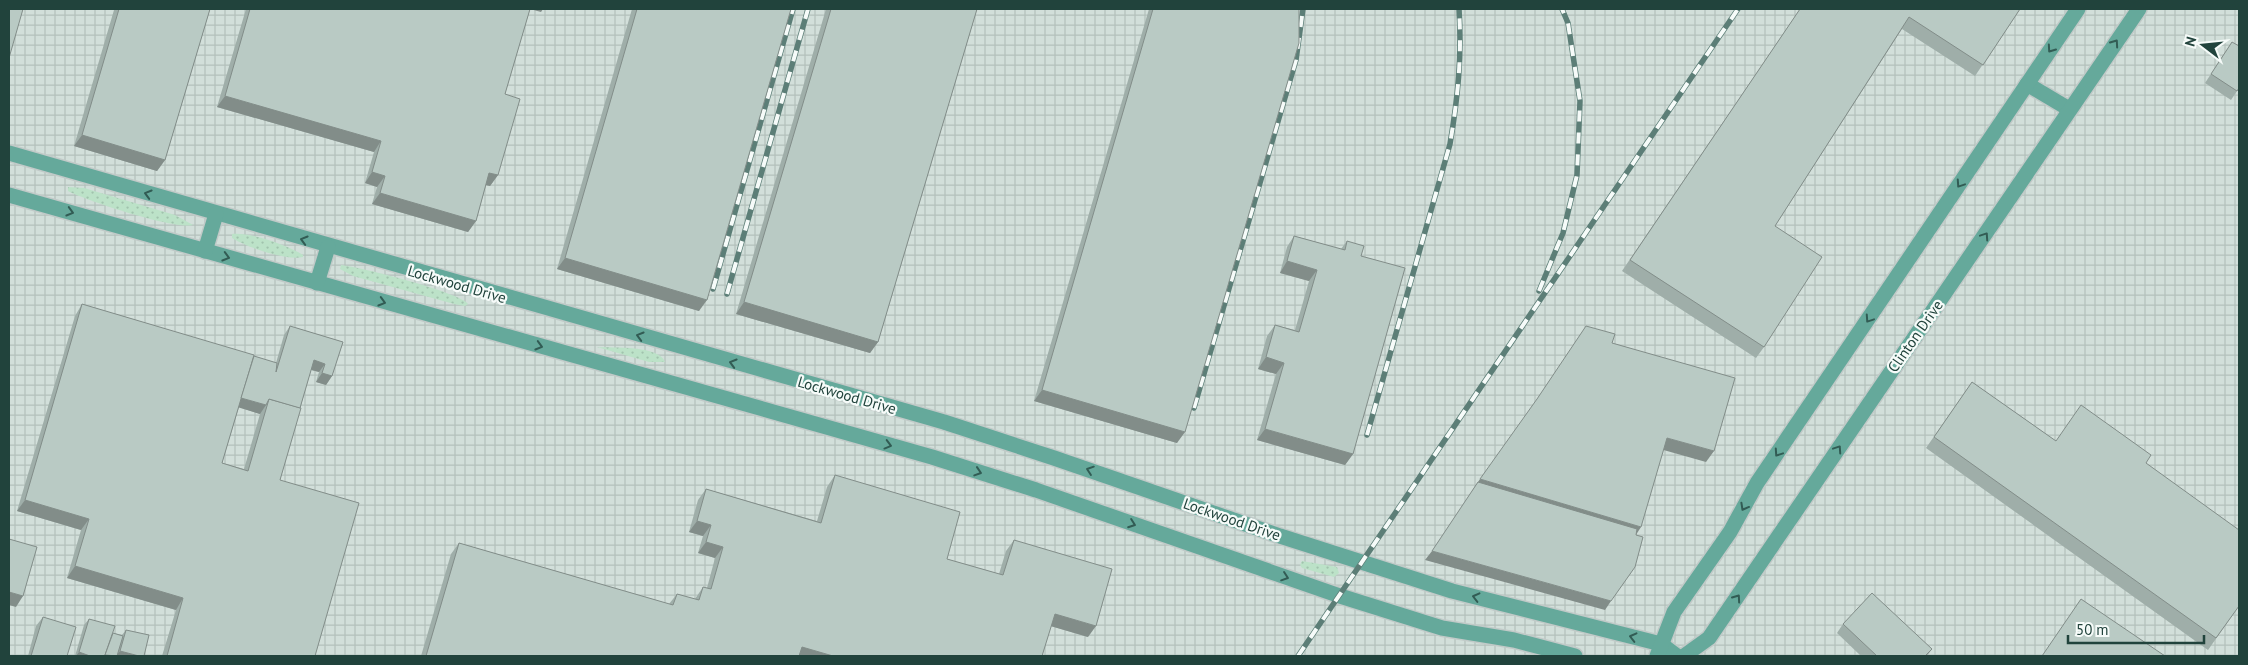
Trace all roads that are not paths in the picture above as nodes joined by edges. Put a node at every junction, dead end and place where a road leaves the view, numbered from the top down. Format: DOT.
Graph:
graph roads {
  1 [pos="2078,9"];
  2 [pos="2139,9"];
  3 [pos="2027,84"];
  4 [pos="2069,109"];
  5 [pos="9,154"];
  6 [pos="9,195"];
  7 [pos="216,214"];
  8 [pos="328,246"];
  9 [pos="205,251"];
  10 [pos="317,283"];
  11 [pos="1659,650"];
  12 [pos="1575,656"];
  13 [pos="1677,656"];
  14 [pos="1684,656"];
  1 -- 3 [label="main road, one-way"];
  4 -- 2 [label="main road, Clinton Drive, one-way"];
  3 -- 4 [label="main road"];
  3 -- 11 [label="main road, one-way"];
  14 -- 4 [label="main road, Clinton Drive, one-way"];
  7 -- 5 [label="main road, Lockwood Drive, one-way"];
  6 -- 9 [label="main road, one-way"];
  8 -- 7 [label="main road, Lockwood Drive, one-way"];
  7 -- 9 [label="main road"];
  8 -- 10 [label="main road"];
  11 -- 8 [label="main road, Lockwood Drive, one-way"];
  9 -- 10 [label="main road, one-way"];
  10 -- 12 [label="main road, one-way"];
  11 -- 13 [label="main road, Lockwood Drive"];
}
